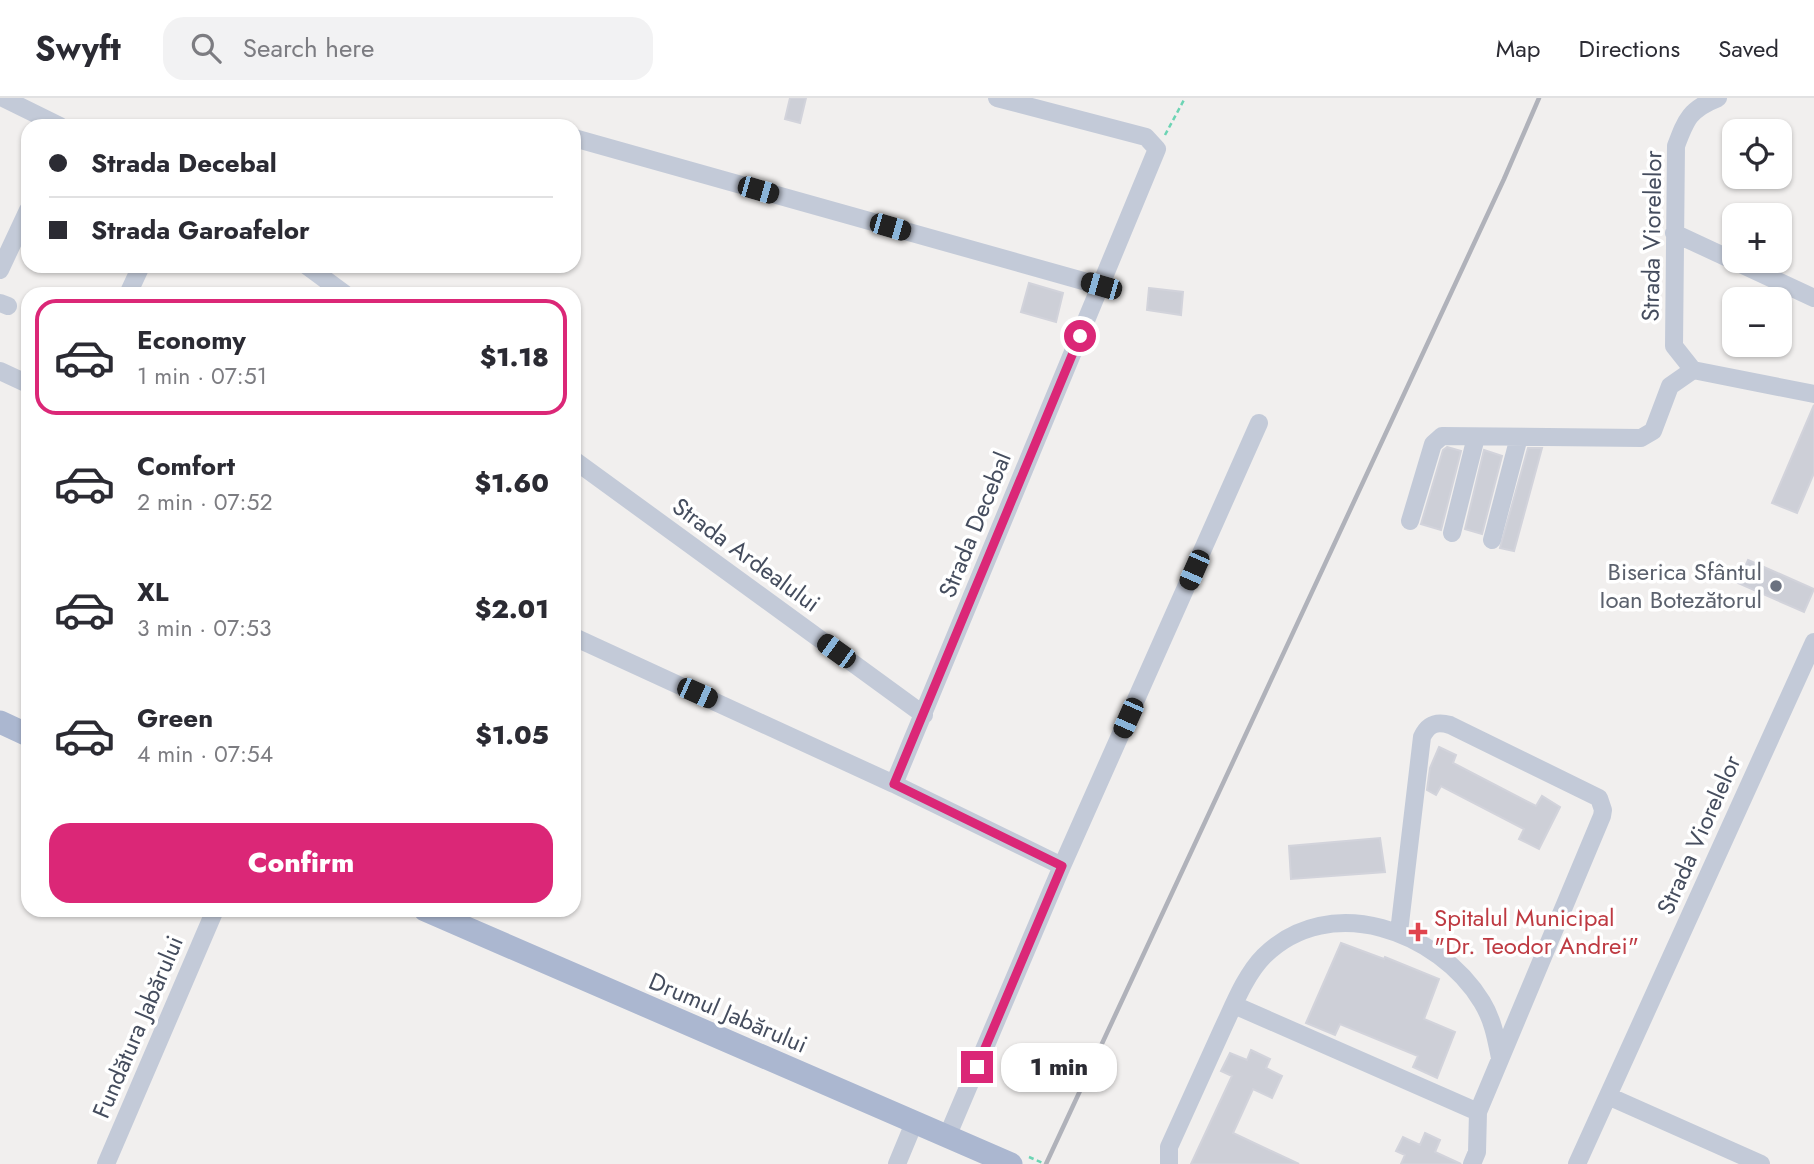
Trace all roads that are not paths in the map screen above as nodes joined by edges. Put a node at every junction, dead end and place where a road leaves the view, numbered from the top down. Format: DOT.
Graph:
graph roads {
  1 [pos="4,98"];
  2 [pos="996,98"];
  3 [pos="1718,98"];
  4 [pos="0,108"];
  5 [pos="46,119"];
  6 [pos="581,140"];
  7 [pos="21,225"];
  8 [pos="1674,233"];
  9 [pos="0,270"];
  10 [pos="316,273"];
  11 [pos="1101,286"];
  12 [pos="336,287"];
  13 [pos="1814,298"];
  14 [pos="1693,370"];
  15 [pos="0,371"];
  16 [pos="21,381"];
  17 [pos="1812,389"];
  18 [pos="1259,423"];
  19 [pos="1476,437"];
  20 [pos="1519,437"];
  21 [pos="581,465"];
  22 [pos="1410,521"];
  23 [pos="1451,533"];
  24 [pos="1492,540"];
  25 [pos="581,640"];
  26 [pos="1814,642"];
  27 [pos="923,715"];
  28 [pos="0,722"];
  29 [pos="21,732"];
  30 [pos="894,784"];
  31 [pos="1062,866"];
  32 [pos="212,917"];
  33 [pos="441,917"];
  34 [pos="1399,932"];
  35 [pos="1234,1005"];
  36 [pos="1500,1058"];
  37 [pos="1608,1096"];
  38 [pos="1478,1112"];
  39 [pos="914,1123"];
  40 [pos="947,1137"];
  41 [pos="106,1164"];
  42 [pos="897,1164"];
  43 [pos="1012,1164"];
  44 [pos="1169,1164"];
  45 [pos="1472,1164"];
  46 [pos="1577,1164"];
  47 [pos="1761,1164"];
  1 -- 4 [label="street"];
  1 -- 5 [label="street"];
  2 -- 11 [label="street, Strada Decebal"];
  3 -- 8 [label="street, Strada Viorelelor"];
  6 -- 11 [label="street"];
  7 -- 9 [label="street"];
  8 -- 13 [label="street"];
  8 -- 14 [label="street, Strada Viorelelor"];
  10 -- 12 [label="street"];
  11 -- 27 [label="street, Strada Decebal"];
  14 -- 17 [label="street"];
  14 -- 20 [label="street"];
  15 -- 16 [label="street"];
  18 -- 31 [label="street"];
  19 -- 20 [label="street"];
  19 -- 22 [label="street"];
  19 -- 23 [label="street"];
  20 -- 24 [label="street"];
  21 -- 27 [label="street, Strada Ardealului"];
  25 -- 30 [label="street"];
  26 -- 37 [label="street, Strada Viorelelor"];
  27 -- 30 [label="street, Strada Decebal"];
  28 -- 29 [label="main road"];
  30 -- 31 [label="street"];
  31 -- 40 [label="street"];
  32 -- 41 [label="street, Fundătura Jabărului"];
  33 -- 39 [label="main road, Drumul Jabărului"];
  34 -- 35 [label="street"];
  34 -- 36 [label="street"];
  34 -- 36 [label="street"];
  35 -- 38 [label="street"];
  35 -- 44 [label="street"];
  36 -- 38 [label="street"];
  37 -- 46 [label="street, Strada Viorelelor"];
  37 -- 47 [label="street"];
  38 -- 45 [label="street"];
  39 -- 40 [label="main road, Drumul Jabărului"];
  39 -- 42 [label="street"];
  40 -- 43 [label="main road, Drumul Jabărului"];
}
